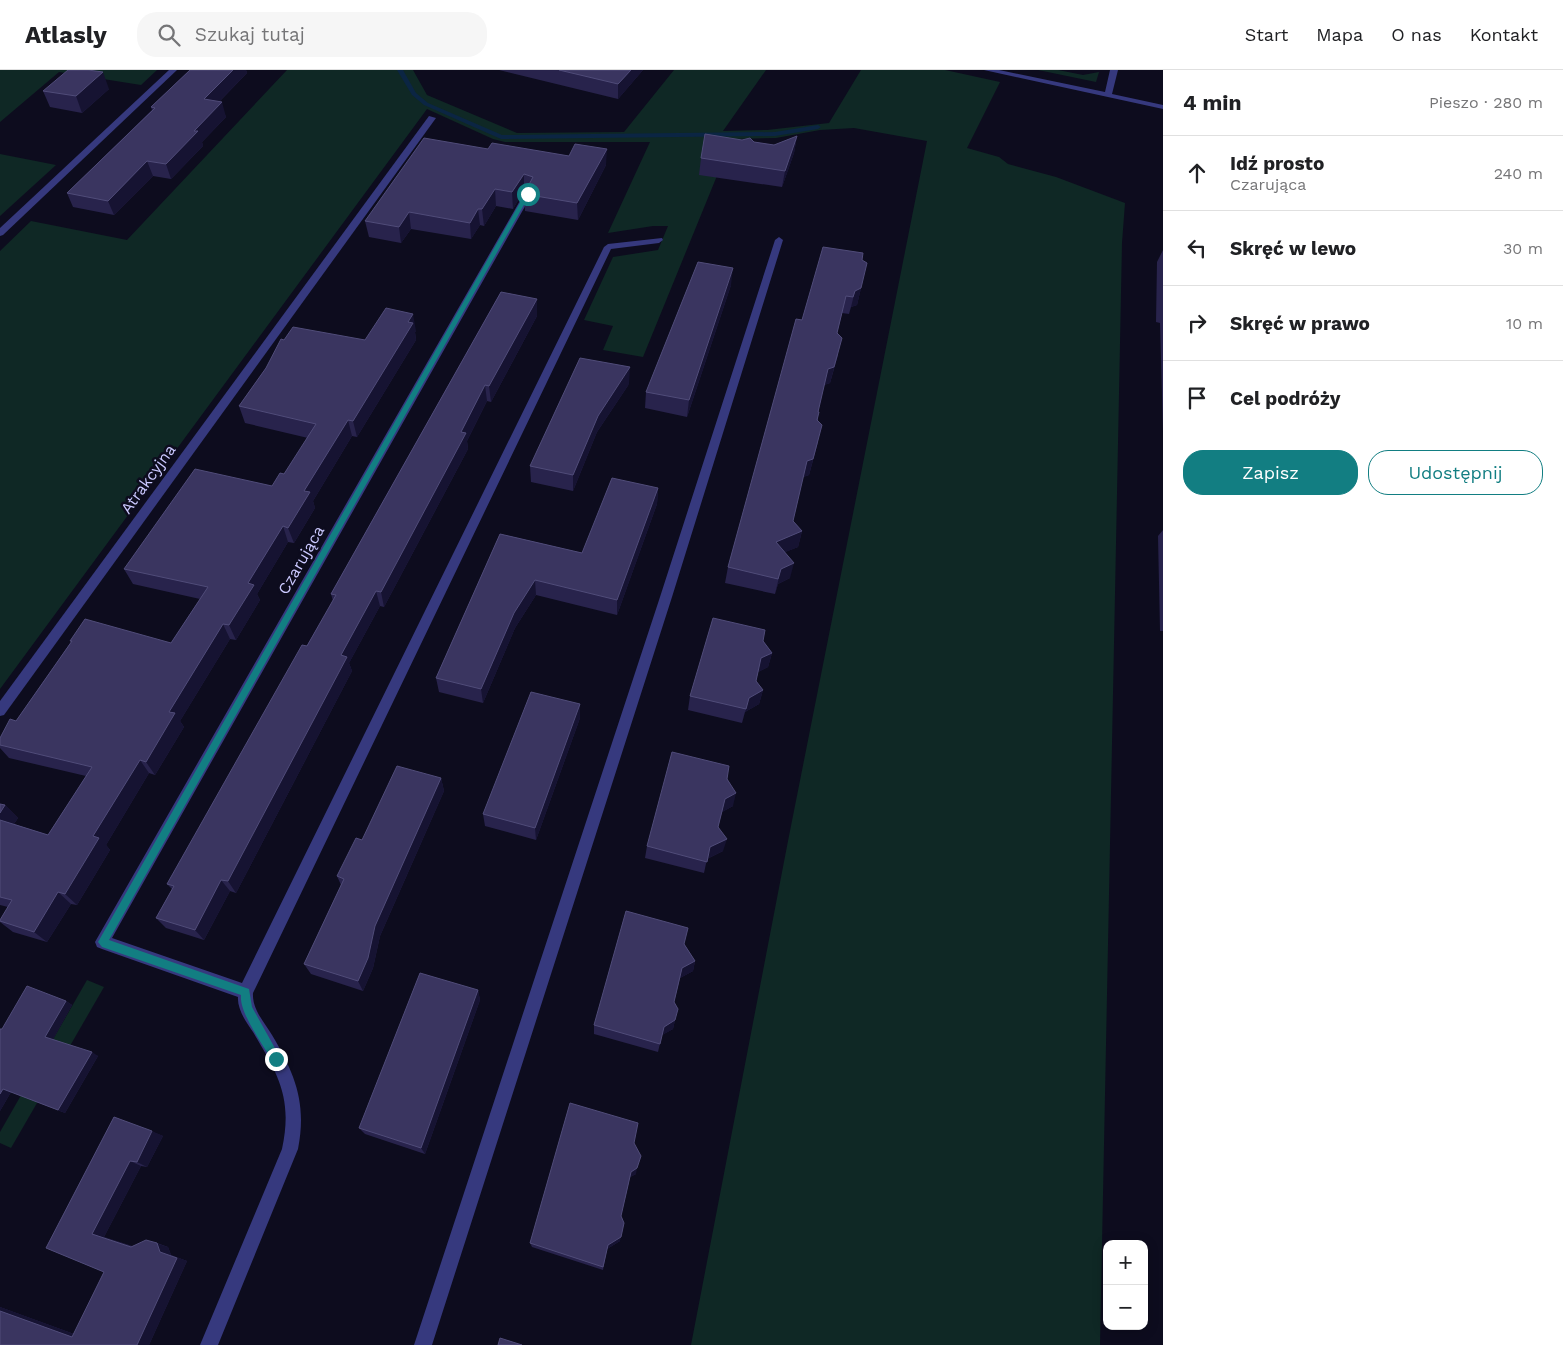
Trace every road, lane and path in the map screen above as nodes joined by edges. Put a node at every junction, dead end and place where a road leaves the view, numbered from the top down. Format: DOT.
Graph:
graph roads {
  1 [pos="173,70"];
  2 [pos="988,70"];
  3 [pos="1114,70"];
  4 [pos="1108,96"];
  5 [pos="1163,107"];
  6 [pos="432,118"];
  7 [pos="528,194"];
  8 [pos="0,233"];
  9 [pos="659,240"];
  10 [pos="779,240"];
  11 [pos="0,711"];
  12 [pos="246,992"];
  13 [pos="209,1345"];
  14 [pos="423,1345"];
  1 -- 8 [label="street"];
  2 -- 4 [label="street"];
  3 -- 4 [label="street"];
  4 -- 5 [label="street"];
  6 -- 11 [label="street, Atrakcyjna"];
  7 -- 12 [label="street, Czarująca"];
  9 -- 12 [label="street"];
  10 -- 14 [label="street"];
  12 -- 13 [label="street"];
}
